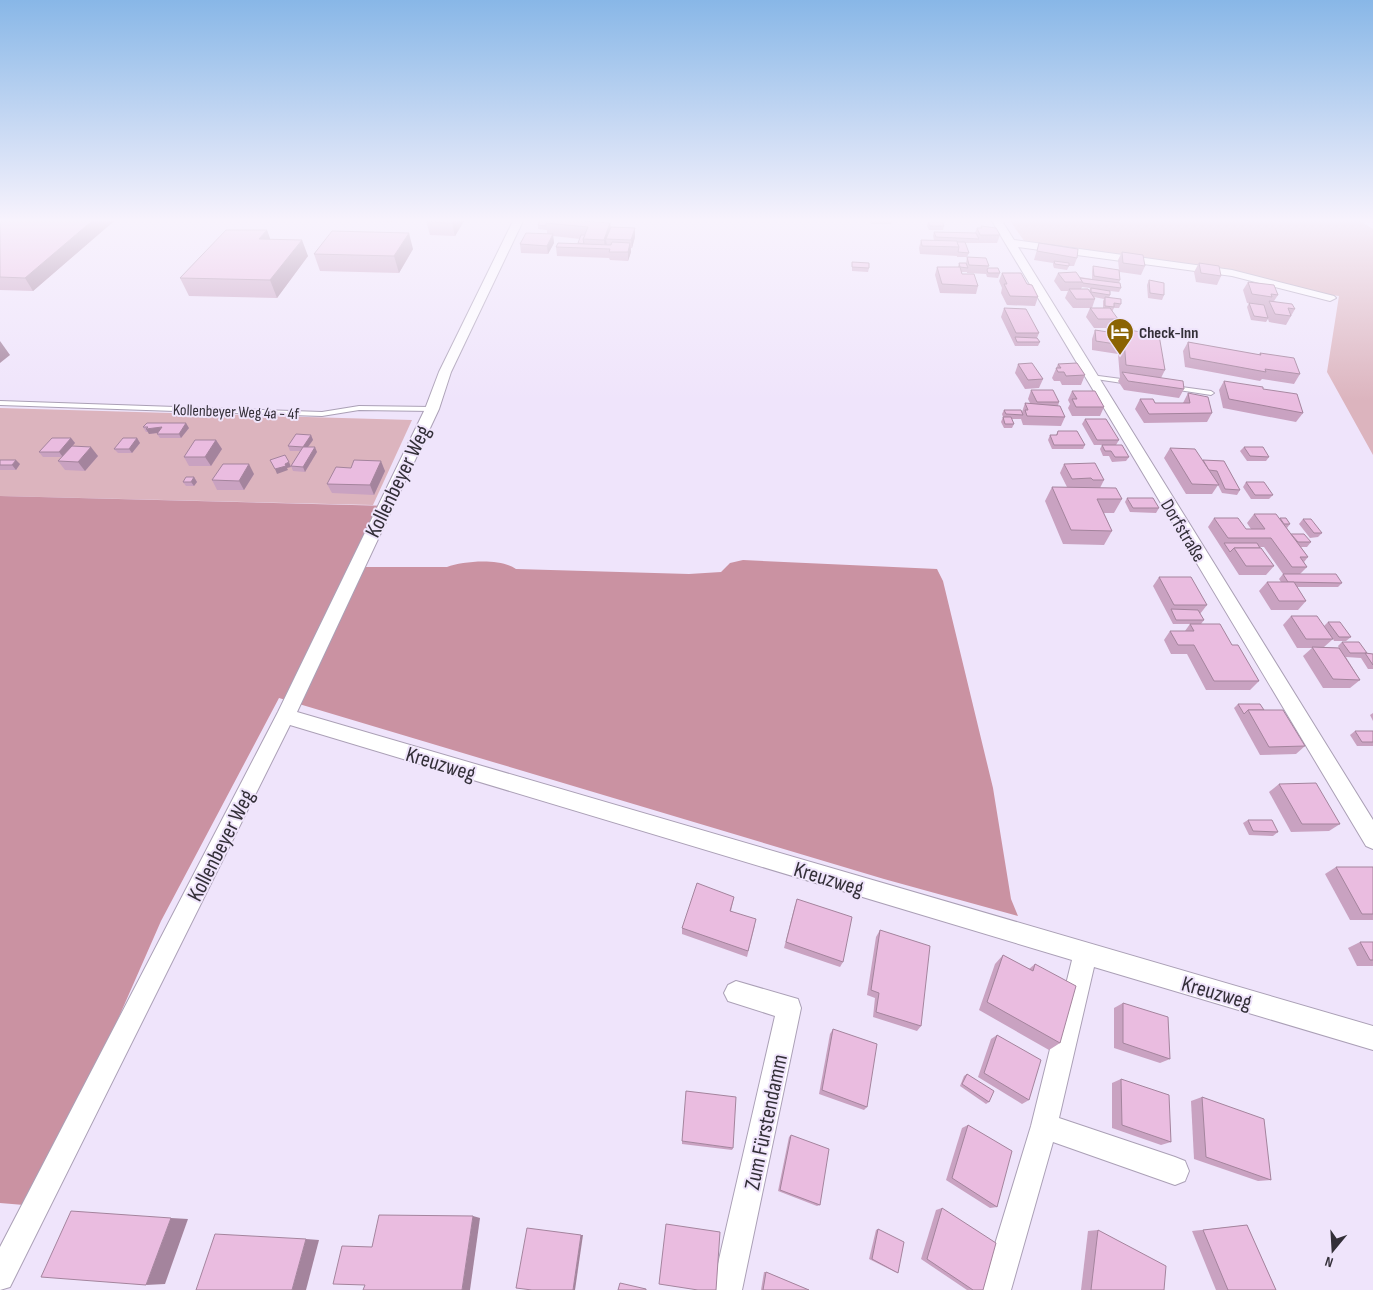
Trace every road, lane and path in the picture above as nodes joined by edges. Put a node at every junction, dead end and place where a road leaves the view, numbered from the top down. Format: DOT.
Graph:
graph roads {
  1 [pos="489,281"];
  2 [pos="1034,281"];
  3 [pos="1264,281"];
  4 [pos="1330,298"];
  5 [pos="1091,377"];
  6 [pos="1137,383"];
  7 [pos="1165,386"];
  8 [pos="1211,393"];
  9 [pos="0,403"];
  10 [pos="432,409"];
  11 [pos="285,716"];
  12 [pos="1373,839"];
  13 [pos="1085,954"];
  14 [pos="736,994"];
  15 [pos="1373,1038"];
  16 [pos="1044,1126"];
  17 [pos="1175,1170"];
  18 [pos="0,1277"];
  19 [pos="727,1290"];
  20 [pos="996,1290"];
  1 -- 10 [label="street"];
  2 -- 5 [label="street, Dorfstraße"];
  3 -- 4 [label="street"];
  5 -- 6 [label="lane"];
  5 -- 12 [label="street, Dorfstraße"];
  7 -- 8 [label="lane"];
  9 -- 10 [label="lane, Kollenbeyer Weg 4a - 4f"];
  10 -- 11 [label="street, Kollenbeyer Weg"];
  11 -- 13 [label="street, Kreuzweg"];
  11 -- 18 [label="street, Kollenbeyer Weg"];
  13 -- 15 [label="street, Kreuzweg"];
  13 -- 16 [label="street"];
  14 -- 19 [label="street, Zum Fürstendamm"];
  16 -- 17 [label="street"];
  16 -- 20 [label="street"];
}
